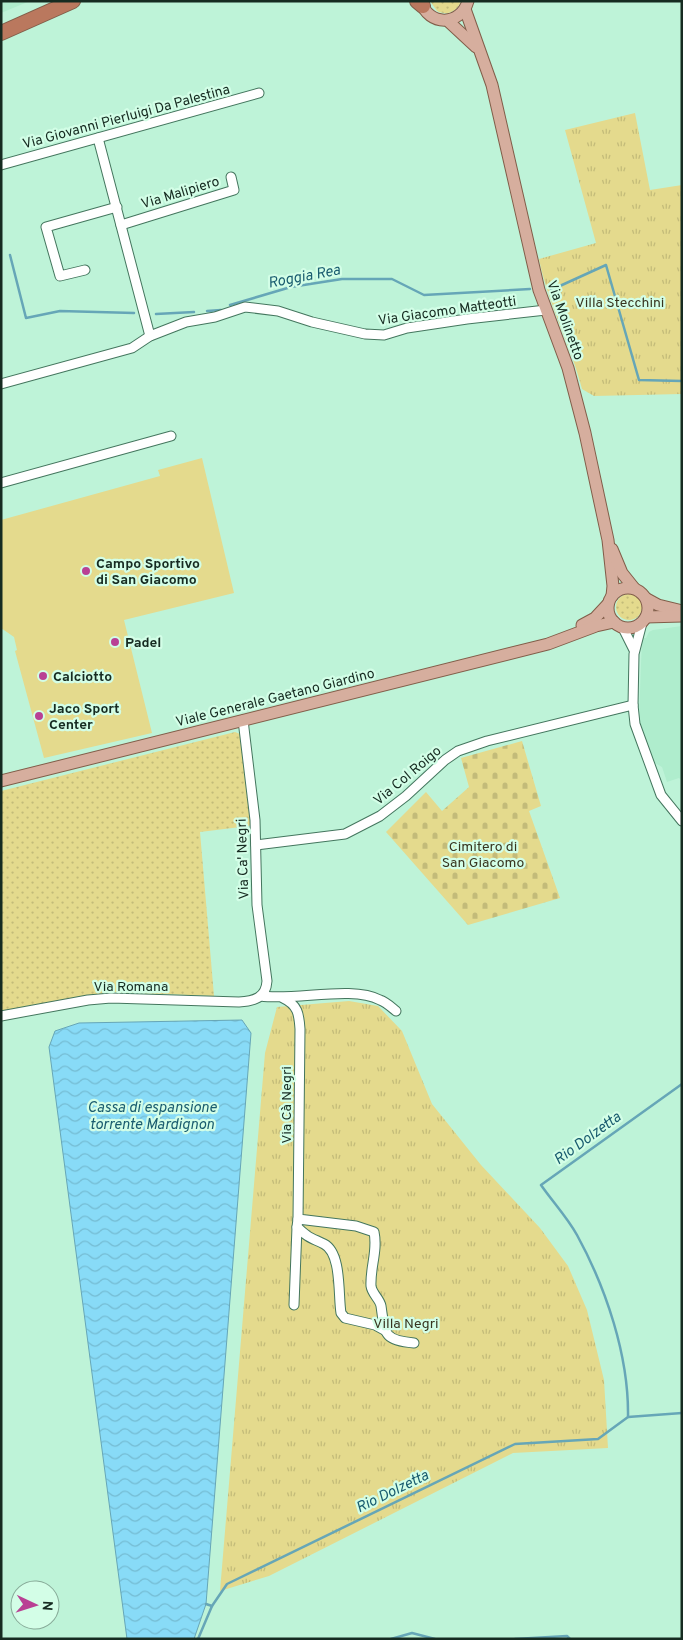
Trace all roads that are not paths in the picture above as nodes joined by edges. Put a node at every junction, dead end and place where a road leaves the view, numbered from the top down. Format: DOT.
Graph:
graph roads {
  1 [pos="51,1"];
  2 [pos="73,1"];
  3 [pos="420,3"];
  4 [pos="467,5"];
  5 [pos="448,21"];
  6 [pos="1,23"];
  7 [pos="1,33"];
  8 [pos="481,52"];
  9 [pos="259,93"];
  10 [pos="98,138"];
  11 [pos="1,165"];
  12 [pos="231,177"];
  13 [pos="117,207"];
  14 [pos="122,225"];
  15 [pos="85,270"];
  16 [pos="546,310"];
  17 [pos="150,336"];
  18 [pos="1,384"];
  19 [pos="171,436"];
  20 [pos="1,483"];
  21 [pos="608,540"];
  22 [pos="634,588"];
  23 [pos="647,599"];
  24 [pos="610,600"];
  25 [pos="682,610"];
  26 [pos="682,616"];
  27 [pos="644,620"];
  28 [pos="619,625"];
  29 [pos="555,641"];
  30 [pos="635,651"];
  31 [pos="633,705"];
  32 [pos="243,720"];
  33 [pos="2,778"];
  34 [pos="682,820"];
  35 [pos="256,845"];
  36 [pos="261,996"];
  37 [pos="283,998"];
  38 [pos="396,1011"];
  39 [pos="1,1016"];
  40 [pos="298,1223"];
  41 [pos="294,1305"];
  42 [pos="386,1331"];
  43 [pos="414,1343"];
  1 -- 6 [label="highway"];
  2 -- 7 [label="highway"];
  3 -- 5 [label="main road, Via Molinetto"];
  4 -- 5 [label="main road, Via Molinetto"];
  4 -- 8 [label="main road, Via Molinetto"];
  5 -- 8 [label="main road, Via Molinetto"];
  8 -- 16 [label="main road, Via Molinetto"];
  9 -- 10 [label="street, Via Giovanni Pierluigi Da Palestina"];
  10 -- 11 [label="street, Via Giovanni Pierluigi Da Palestina"];
  10 -- 13 [label="street"];
  12 -- 14 [label="street, Via Malipiero"];
  13 -- 14 [label="street"];
  13 -- 15 [label="street"];
  14 -- 17 [label="street"];
  16 -- 17 [label="street, Via Giacomo Matteotti"];
  16 -- 21 [label="main road, Via Molinetto"];
  17 -- 18 [label="street, Via Giacomo Matteotti"];
  19 -- 20 [label="street"];
  21 -- 22 [label="main road, Via Molinetto"];
  21 -- 24 [label="main road, Via Molinetto"];
  22 -- 23 [label="main road"];
  22 -- 24 [label="main road"];
  23 -- 25 [label="main road"];
  23 -- 27 [label="main road"];
  24 -- 28 [label="main road"];
  24 -- 29 [label="main road, Viale Generale Gaetano Giardino"];
  26 -- 27 [label="main road"];
  27 -- 28 [label="main road"];
  27 -- 30 [label="street"];
  28 -- 29 [label="main road, Viale Generale Gaetano Giardino"];
  28 -- 30 [label="street"];
  29 -- 32 [label="main road, Viale Generale Gaetano Giardino"];
  30 -- 31 [label="street"];
  31 -- 34 [label="street"];
  31 -- 35 [label="street, Via Col Roigo"];
  32 -- 33 [label="main road, Viale Generale Gaetano Giardino"];
  32 -- 35 [label="street, Via Ca' Negri"];
  35 -- 36 [label="street, Via Ca' Negri"];
  36 -- 37 [label="street"];
  36 -- 39 [label="street, Via Romana"];
  37 -- 38 [label="street"];
  37 -- 40 [label="street, Via Cà Negri"];
  40 -- 41 [label="street, Via Cà Negri"];
  40 -- 42 [label="street"];
  40 -- 42 [label="street"];
  42 -- 43 [label="street"];
}
